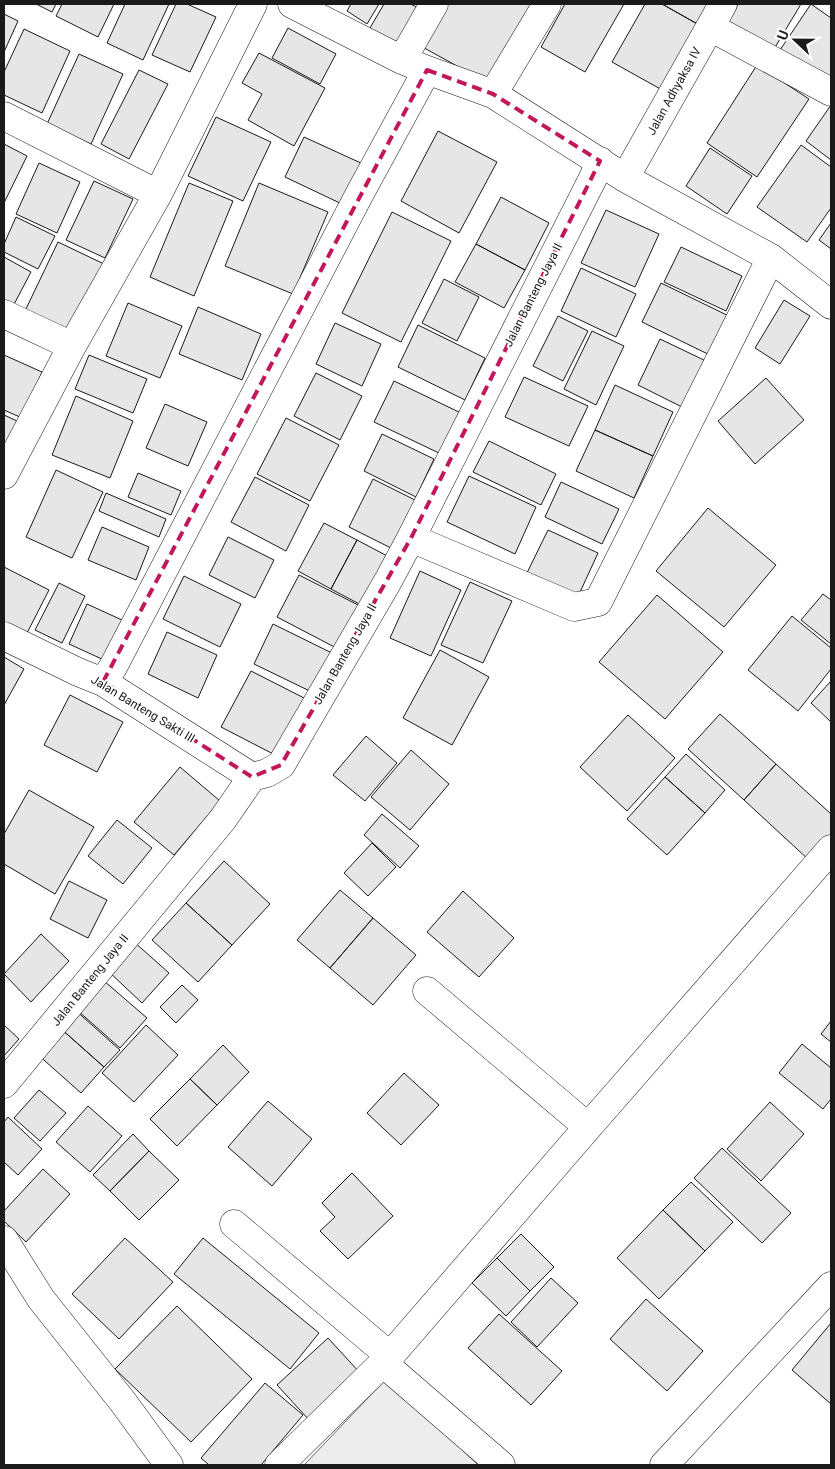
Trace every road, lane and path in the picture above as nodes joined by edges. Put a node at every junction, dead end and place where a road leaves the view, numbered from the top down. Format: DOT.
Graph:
graph roads {
  1 [pos="253,4"];
  2 [pos="292,4"];
  3 [pos="434,4"];
  4 [pos="547,4"];
  5 [pos="723,4"];
  6 [pos="710,27"];
  7 [pos="402,60"];
  8 [pos="427,70"];
  9 [pos="831,92"];
  10 [pos="493,94"];
  11 [pos="4,116"];
  12 [pos="600,161"];
  13 [pos="626,178"];
  14 [pos="158,194"];
  15 [pos="771,258"];
  16 [pos="831,305"];
  17 [pos="4,314"];
  18 [pos="72,346"];
  19 [pos="4,475"];
  20 [pos="411,538"];
  21 [pos="4,636"];
  22 [pos="103,682"];
  23 [pos="252,777"];
  24 [pos="831,849"];
  25 [pos="427,991"];
  26 [pos="4,1084"];
  27 [pos="588,1127"];
  28 [pos="234,1224"];
  29 [pos="4,1240"];
  30 [pos="829,1293"];
  31 [pos="387,1360"];
  32 [pos="169,1465"];
  33 [pos="278,1465"];
  34 [pos="502,1465"];
  35 [pos="664,1465"];
  1 -- 14 [label="street"];
  2 -- 7 [label="street"];
  3 -- 7 [label="street"];
  4 -- 10 [label="street"];
  5 -- 6 [label="street, Jalan Adhyaksa IV"];
  6 -- 9 [label="street"];
  6 -- 13 [label="street, Jalan Adhyaksa IV"];
  7 -- 8 [label="street"];
  8 -- 10 [label="street"];
  8 -- 22 [label="street"];
  10 -- 12 [label="street"];
  11 -- 14 [label="street"];
  12 -- 13 [label="street"];
  12 -- 20 [label="street, Jalan Banteng Jaya II"];
  13 -- 15 [label="street"];
  14 -- 18 [label="street"];
  15 -- 16 [label="street"];
  15 -- 20 [label="street"];
  17 -- 18 [label="street"];
  18 -- 19 [label="street"];
  20 -- 23 [label="street, Jalan Banteng Jaya II"];
  21 -- 22 [label="street, Jalan Banteng Sakti III"];
  22 -- 23 [label="street, Jalan Banteng Sakti III"];
  23 -- 26 [label="street, Jalan Banteng Jaya II"];
  24 -- 27 [label="street"];
  25 -- 27 [label="street"];
  27 -- 31 [label="street"];
  28 -- 31 [label="street"];
  29 -- 32 [label="street"];
  30 -- 35 [label="street"];
  31 -- 33 [label="street"];
  31 -- 34 [label="street"];
}
